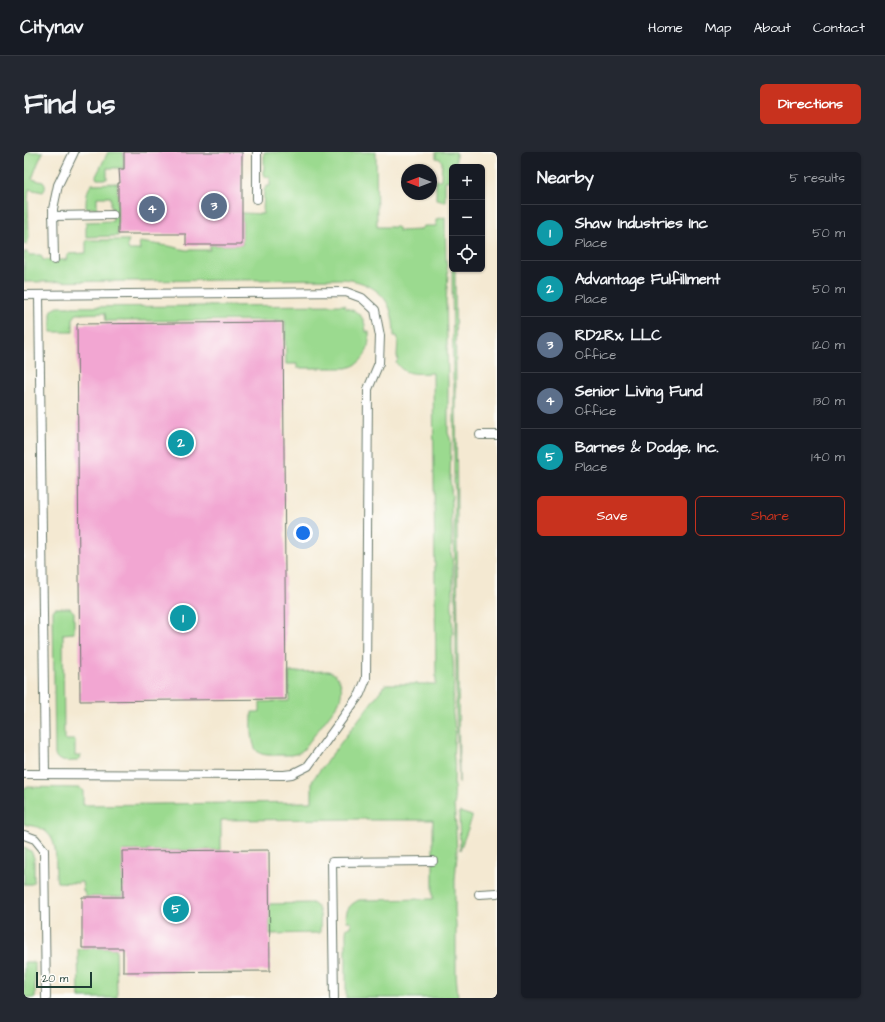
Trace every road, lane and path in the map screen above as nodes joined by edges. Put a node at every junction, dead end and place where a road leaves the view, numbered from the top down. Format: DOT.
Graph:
graph roads {
  1 [pos="74,152"];
  2 [pos="257,152"];
  3 [pos="257,199"];
  4 [pos="113,215"];
  5 [pos="54,216"];
  6 [pos="54,260"];
  7 [pos="24,295"];
  8 [pos="39,295"];
  9 [pos="480,435"];
  10 [pos="497,435"];
  11 [pos="24,774"];
  12 [pos="45,774"];
  13 [pos="24,835"];
  14 [pos="433,861"];
  15 [pos="497,893"];
  16 [pos="479,894"];
  17 [pos="46,998"];
  18 [pos="334,998"];
  1 -- 5 [label="lane"];
  2 -- 3 [label="lane"];
  4 -- 5 [label="lane"];
  5 -- 6 [label="lane"];
  7 -- 8 [label="lane"];
  8 -- 12 [label="lane"];
  8 -- 12 [label="lane"];
  9 -- 10 [label="lane"];
  11 -- 12 [label="lane"];
  13 -- 17 [label="lane"];
  14 -- 18 [label="lane"];
  15 -- 16 [label="lane"];
}
